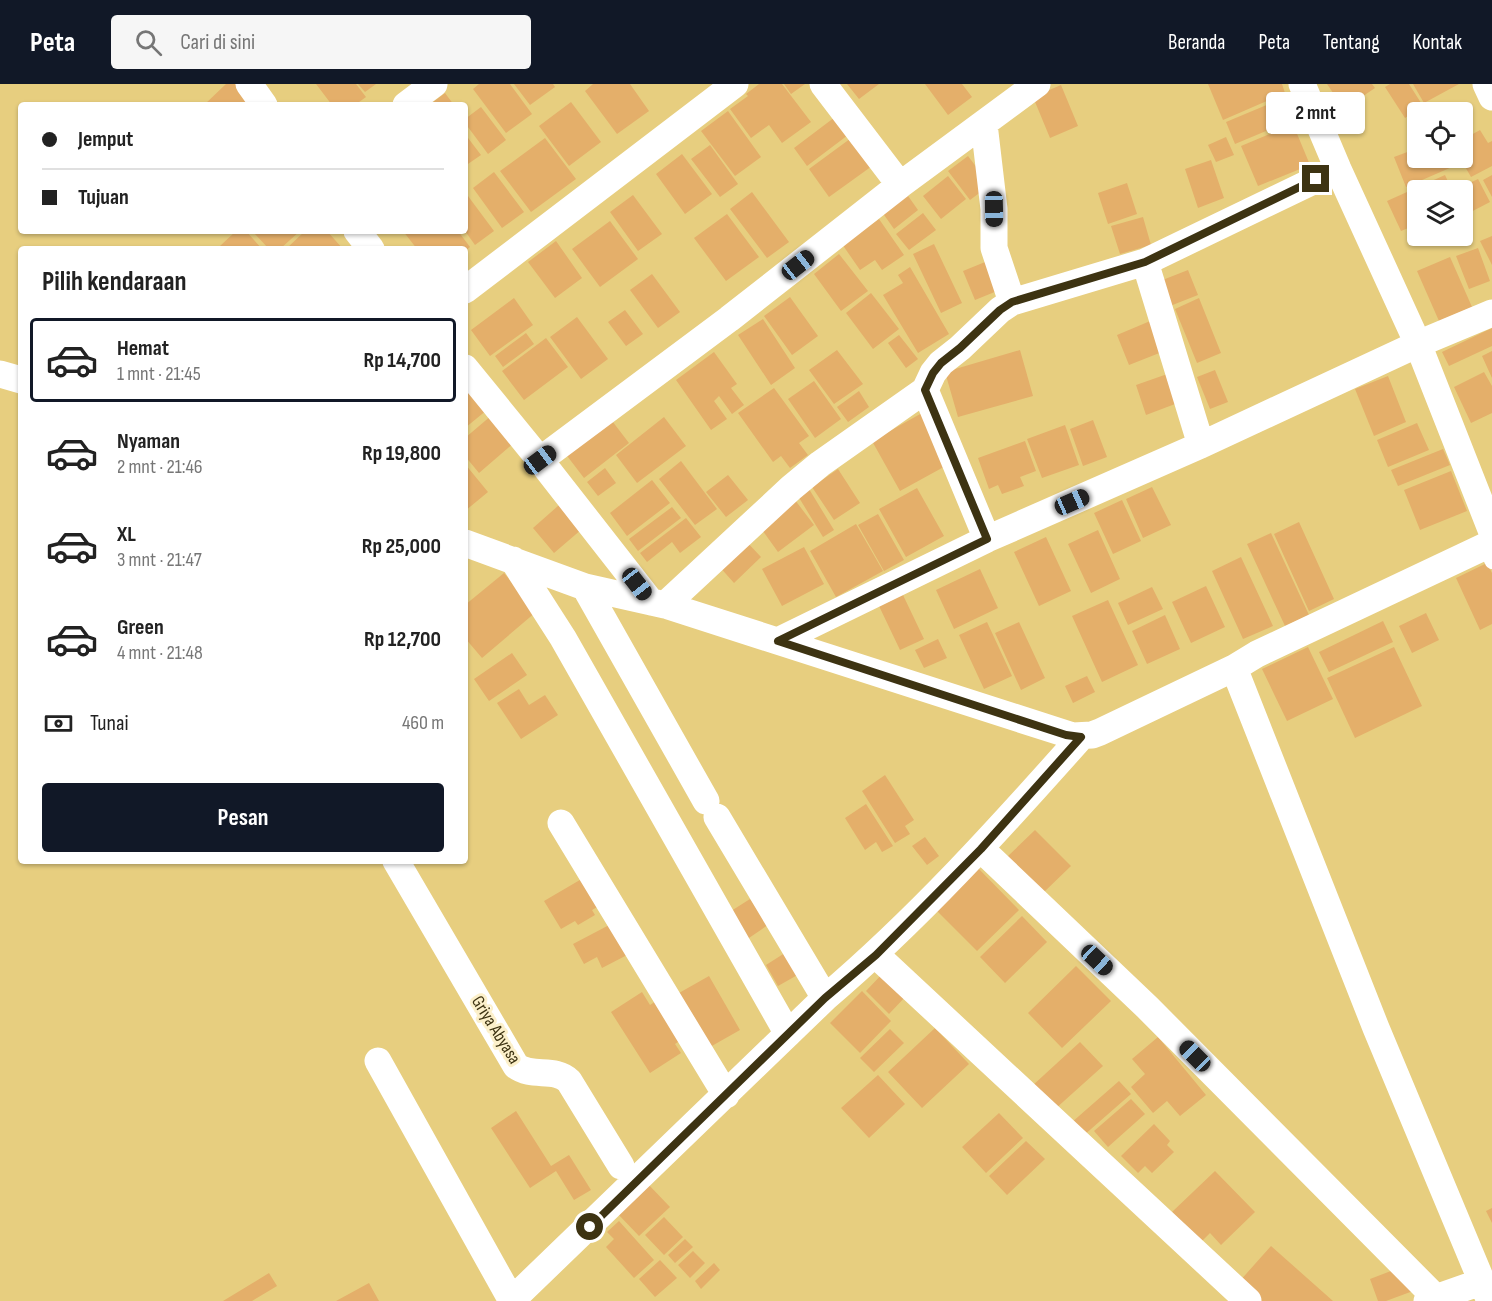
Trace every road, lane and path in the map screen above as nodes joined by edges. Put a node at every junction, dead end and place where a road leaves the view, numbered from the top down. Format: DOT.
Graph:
graph roads {
  1 [pos="249,84"];
  2 [pos="434,84"];
  3 [pos="735,84"];
  4 [pos="823,84"];
  5 [pos="1037,84"];
  6 [pos="1302,84"];
  7 [pos="1486,84"];
  8 [pos="1492,97"];
  9 [pos="262,102"];
  10 [pos="410,102"];
  11 [pos="984,124"];
  12 [pos="1338,169"];
  13 [pos="900,185"];
  14 [pos="359,234"];
  15 [pos="369,246"];
  16 [pos="1145,262"];
  17 [pos="468,288"];
  18 [pos="1012,302"];
  19 [pos="1492,313"];
  20 [pos="1418,344"];
  21 [pos="468,372"];
  22 [pos="0,374"];
  23 [pos="18,379"];
  24 [pos="925,390"];
  25 [pos="1201,445"];
  26 [pos="540,460"];
  27 [pos="987,539"];
  28 [pos="468,544"];
  29 [pos="1490,546"];
  30 [pos="513,560"];
  31 [pos="585,588"];
  32 [pos="658,603"];
  33 [pos="778,641"];
  34 [pos="1234,668"];
  35 [pos="1081,737"];
  36 [pos="561,823"];
  37 [pos="981,849"];
  38 [pos="398,864"];
  39 [pos="876,955"];
  40 [pos="825,998"];
  41 [pos="788,1034"];
  42 [pos="378,1061"];
  43 [pos="726,1095"];
  44 [pos="621,1166"];
  45 [pos="1485,1291"];
  46 [pos="1432,1299"];
  47 [pos="511,1301"];
  48 [pos="1248,1301"];
  1 -- 9 [label="street"];
  2 -- 10 [label="street"];
  3 -- 17 [label="street"];
  4 -- 13 [label="street"];
  5 -- 11 [label="street"];
  6 -- 12 [label="street"];
  7 -- 8 [label="street"];
  11 -- 13 [label="street"];
  11 -- 18 [label="street"];
  12 -- 16 [label="street"];
  12 -- 20 [label="street"];
  13 -- 26 [label="street"];
  14 -- 15 [label="street"];
  16 -- 18 [label="street"];
  16 -- 25 [label="street"];
  18 -- 24 [label="street"];
  19 -- 20 [label="street"];
  20 -- 25 [label="street"];
  20 -- 29 [label="street"];
  21 -- 26 [label="street"];
  22 -- 23 [label="street"];
  24 -- 27 [label="street"];
  24 -- 32 [label="street"];
  25 -- 27 [label="street"];
  26 -- 32 [label="street"];
  27 -- 33 [label="street"];
  28 -- 30 [label="street"];
  29 -- 34 [label="street"];
  30 -- 31 [label="street"];
  30 -- 41 [label="street"];
  31 -- 32 [label="street"];
  31 -- 40 [label="street"];
  32 -- 33 [label="street"];
  33 -- 35 [label="street"];
  34 -- 35 [label="street"];
  34 -- 45 [label="street"];
  35 -- 37 [label="street"];
  36 -- 43 [label="street"];
  37 -- 39 [label="street"];
  37 -- 46 [label="street"];
  38 -- 44 [label="street, Griya Abyasa"];
  39 -- 40 [label="street"];
  39 -- 48 [label="street"];
  40 -- 41 [label="street"];
  41 -- 43 [label="street"];
  42 -- 47 [label="street"];
  43 -- 47 [label="street"];
  45 -- 46 [label="street"];
}
